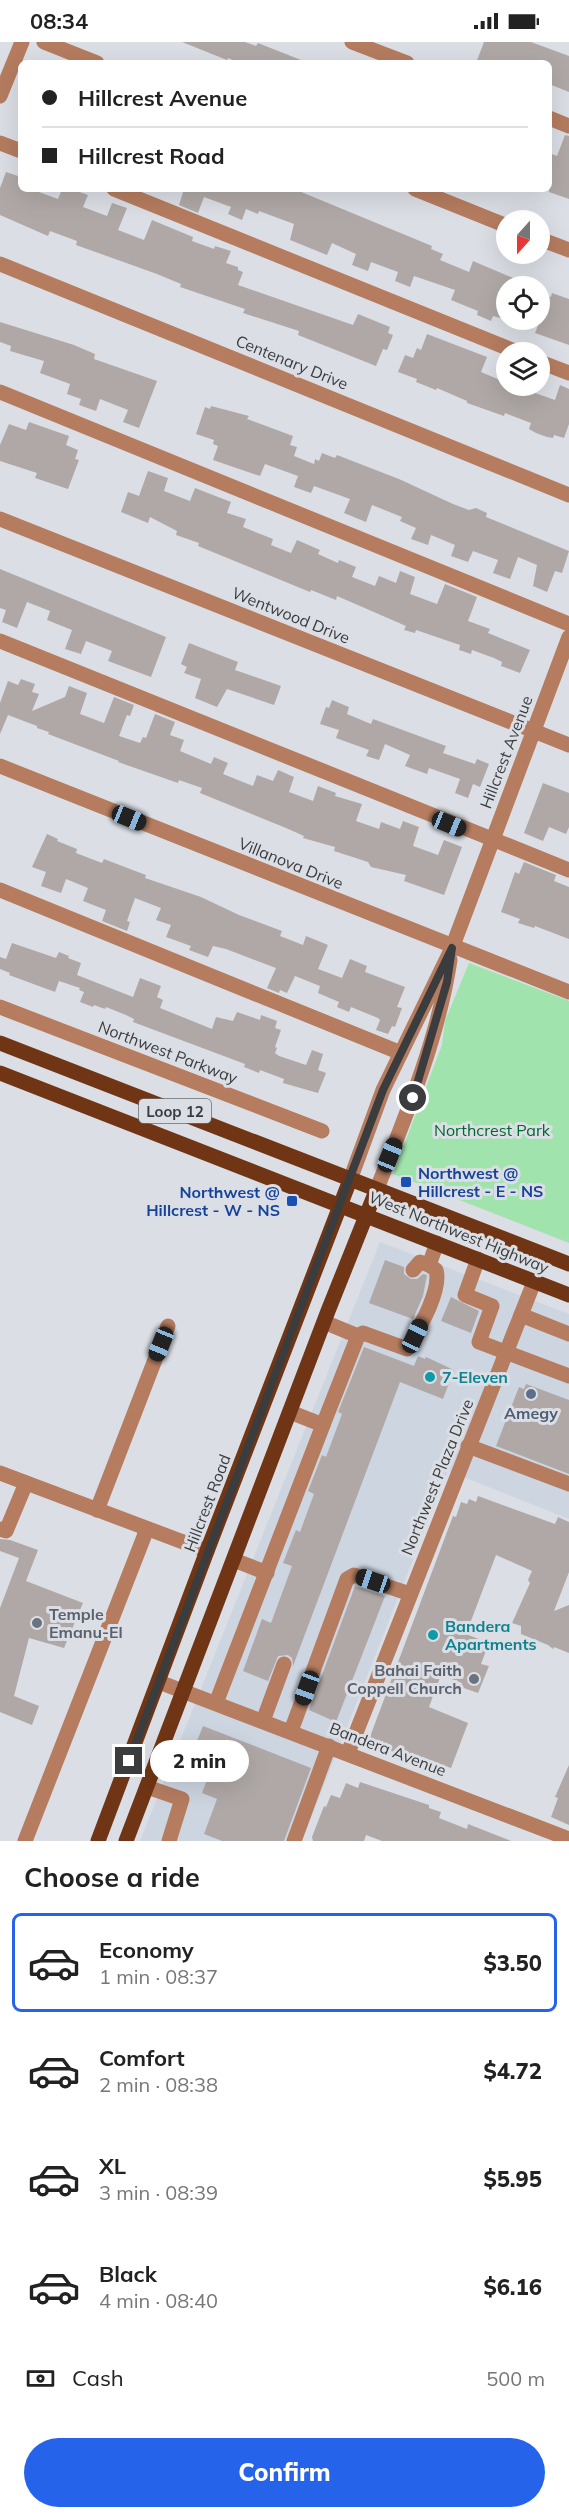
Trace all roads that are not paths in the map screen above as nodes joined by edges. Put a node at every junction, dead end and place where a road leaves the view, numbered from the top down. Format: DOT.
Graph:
graph roads {
  1 [pos="22,42"];
  2 [pos="44,42"];
  3 [pos="352,42"];
  4 [pos="89,60"];
  5 [pos="398,60"];
  6 [pos="0,96"];
  7 [pos="552,119"];
  8 [pos="569,126"];
  9 [pos="0,143"];
  10 [pos="18,150"];
  11 [pos="121,192"];
  12 [pos="422,192"];
  13 [pos="496,222"];
  14 [pos="550,243"];
  15 [pos="569,250"];
  16 [pos="0,264"];
  17 [pos="496,344"];
  18 [pos="550,366"];
  19 [pos="569,373"];
  20 [pos="0,392"];
  21 [pos="569,495"];
  22 [pos="0,519"];
  23 [pos="569,624"];
  24 [pos="569,637"];
  25 [pos="0,641"];
  26 [pos="533,731"];
  27 [pos="569,745"];
  28 [pos="0,766"];
  29 [pos="492,841"];
  30 [pos="569,870"];
  31 [pos="0,890"];
  32 [pos="452,948"];
  33 [pos="569,992"];
  34 [pos="0,1007"];
  35 [pos="0,1043"];
  36 [pos="401,1053"];
  37 [pos="0,1072"];
  38 [pos="322,1131"];
  39 [pos="350,1180"];
  40 [pos="376,1191"];
  41 [pos="341,1205"];
  42 [pos="366,1215"];
  43 [pos="437,1243"];
  44 [pos="478,1259"];
  45 [pos="569,1264"];
  46 [pos="429,1265"];
  47 [pos="413,1270"];
  48 [pos="534,1282"];
  49 [pos="569,1295"];
  50 [pos="521,1315"];
  51 [pos="324,1322"];
  52 [pos="168,1326"];
  53 [pos="569,1334"];
  54 [pos="358,1336"];
  55 [pos="506,1352"];
  56 [pos="569,1376"];
  57 [pos="267,1399"];
  58 [pos="291,1410"];
  59 [pos="323,1425"];
  60 [pos="468,1446"];
  61 [pos="0,1473"];
  62 [pos="26,1483"];
  63 [pos="569,1484"];
  64 [pos="97,1510"];
  65 [pos="0,1529"];
  66 [pos="147,1529"];
  67 [pos="207,1551"];
  68 [pos="234,1560"];
  69 [pos="267,1573"];
  70 [pos="410,1594"];
  71 [pos="284,1664"];
  72 [pos="159,1682"];
  73 [pos="184,1691"];
  74 [pos="216,1703"];
  75 [pos="263,1721"];
  76 [pos="291,1731"];
  77 [pos="329,1746"];
  78 [pos="348,1753"];
  79 [pos="147,1787"];
  80 [pos="569,1839"];
  81 [pos="29,1840"];
  82 [pos="98,1841"];
  83 [pos="126,1841"];
  84 [pos="169,1841"];
  85 [pos="294,1841"];
  1 -- 6 [label="street"];
  2 -- 4 [label="street"];
  3 -- 5 [label="street"];
  7 -- 8 [label="street"];
  9 -- 10 [label="street"];
  11 -- 17 [label="street"];
  12 -- 13 [label="street"];
  14 -- 15 [label="street"];
  16 -- 21 [label="street, Centenary Drive"];
  18 -- 19 [label="street"];
  20 -- 23 [label="street"];
  22 -- 26 [label="street, Wentwood Drive"];
  24 -- 26 [label="street, Hillcrest Avenue"];
  25 -- 29 [label="street"];
  26 -- 27 [label="street, Wentwood Drive"];
  26 -- 29 [label="street, Hillcrest Avenue"];
  28 -- 32 [label="street, Villanova Drive"];
  29 -- 30 [label="street"];
  29 -- 32 [label="street, Hillcrest Avenue"];
  31 -- 36 [label="street"];
  32 -- 33 [label="street, Villanova Drive"];
  32 -- 36 [label="street, Hillcrest Avenue"];
  32 -- 40 [label="street, Hillcrest Avenue"];
  34 -- 38 [label="street, Northwest Parkway"];
  35 -- 39 [label="main road, West Northwest Highway / Loop 12"];
  36 -- 39 [label="street, Hillcrest Avenue"];
  37 -- 41 [label="main road, West Northwest Highway / Loop 12"];
  39 -- 40 [label="main road, West Northwest Highway / Loop 12"];
  39 -- 41 [label="main road, Hillcrest Road"];
  40 -- 42 [label="main road"];
  40 -- 45 [label="main road, West Northwest Highway / Loop 12"];
  41 -- 42 [label="main road, West Northwest Highway / Loop 12"];
  41 -- 57 [label="main road, Hillcrest Road"];
  42 -- 43 [label="main road, West Northwest Highway / Loop 12"];
  42 -- 51 [label="main road"];
  43 -- 44 [label="main road, West Northwest Highway / Loop 12"];
  43 -- 46 [label="street"];
  44 -- 48 [label="main road, West Northwest Highway / Loop 12"];
  44 -- 55 [label="street"];
  46 -- 47 [label="street"];
  46 -- 54 [label="street"];
  48 -- 49 [label="main road, West Northwest Highway / Loop 12"];
  48 -- 50 [label="street, Northwest Plaza Drive"];
  50 -- 53 [label="street"];
  50 -- 55 [label="street, Northwest Plaza Drive"];
  51 -- 54 [label="street"];
  51 -- 58 [label="main road"];
  52 -- 64 [label="street"];
  54 -- 59 [label="street"];
  55 -- 56 [label="street"];
  55 -- 60 [label="street, Northwest Plaza Drive"];
  57 -- 58 [label="main road"];
  57 -- 67 [label="main road, Hillcrest Road"];
  58 -- 59 [label="street"];
  58 -- 68 [label="main road"];
  59 -- 69 [label="street"];
  60 -- 63 [label="street"];
  60 -- 70 [label="street, Northwest Plaza Drive"];
  61 -- 62 [label="street"];
  62 -- 64 [label="street"];
  62 -- 65 [label="street"];
  64 -- 66 [label="street"];
  66 -- 67 [label="street"];
  66 -- 81 [label="street"];
  67 -- 68 [label="main road"];
  67 -- 72 [label="main road, Hillcrest Road"];
  68 -- 69 [label="street"];
  68 -- 73 [label="main road"];
  69 -- 74 [label="street"];
  70 -- 76 [label="street"];
  70 -- 78 [label="street, Northwest Plaza Drive"];
  71 -- 75 [label="street"];
  72 -- 73 [label="street, Bandera Avenue"];
  72 -- 82 [label="main road, Hillcrest Road"];
  73 -- 74 [label="street, Bandera Avenue"];
  73 -- 79 [label="main road"];
  74 -- 75 [label="street, Bandera Avenue"];
  75 -- 76 [label="street, Bandera Avenue"];
  76 -- 77 [label="street, Bandera Avenue"];
  77 -- 78 [label="street, Bandera Avenue"];
  77 -- 85 [label="street"];
  78 -- 80 [label="street, Bandera Avenue"];
  79 -- 83 [label="main road"];
  79 -- 84 [label="street"];
}
